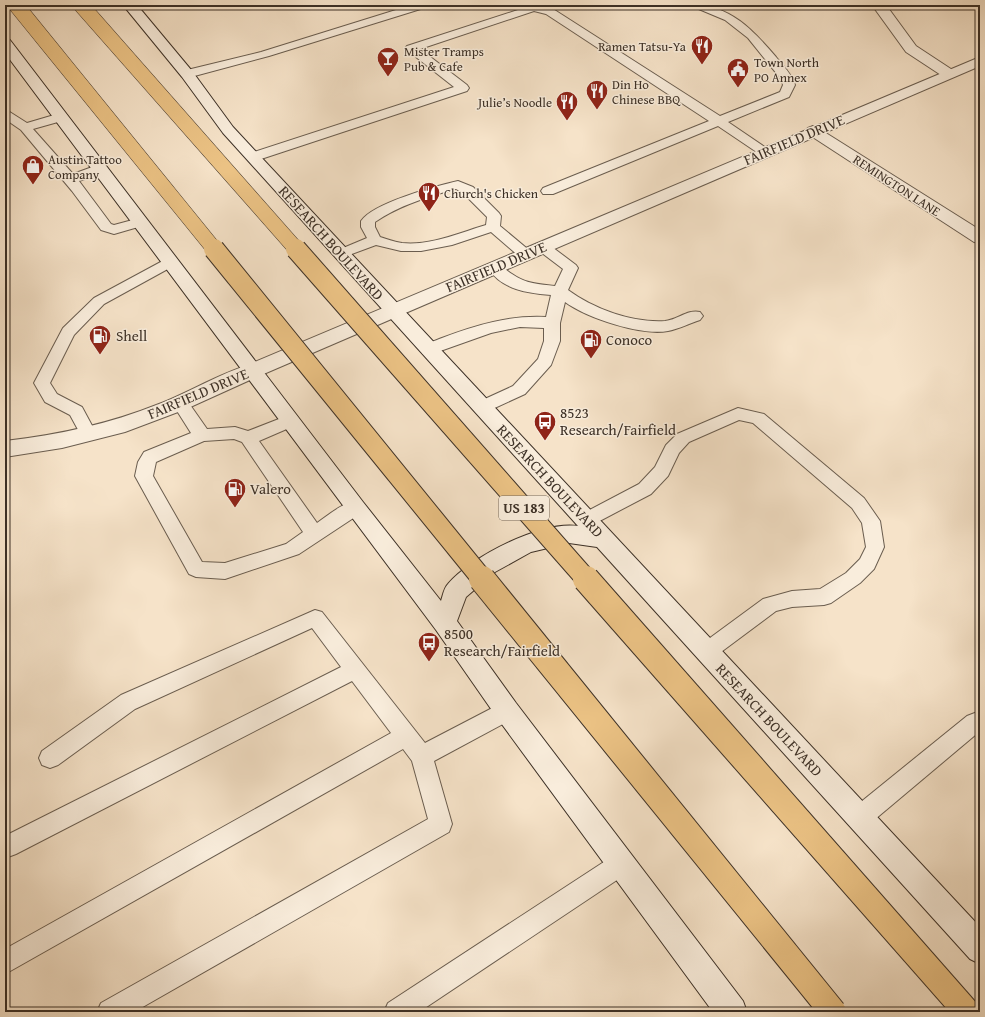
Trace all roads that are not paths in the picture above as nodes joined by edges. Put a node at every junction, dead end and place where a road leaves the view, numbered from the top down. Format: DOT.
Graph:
graph roads {
  1 [pos="16,5"];
  2 [pos="81,5"];
  3 [pos="130,5"];
  4 [pos="423,5"];
  5 [pos="698,5"];
  6 [pos="879,5"];
  7 [pos="530,7"];
  8 [pos="8,52"];
  9 [pos="980,62"];
  10 [pos="187,74"];
  11 [pos="949,74"];
  12 [pos="7,105"];
  13 [pos="61,117"];
  14 [pos="719,121"];
  15 [pos="25,127"];
  16 [pos="813,131"];
  17 [pos="766,152"];
  18 [pos="253,157"];
  19 [pos="100,169"];
  20 [pos="70,180"];
  21 [pos="548,191"];
  22 [pos="140,222"];
  23 [pos="493,227"];
  24 [pos="980,238"];
  25 [pos="375,240"];
  26 [pos="543,247"];
  27 [pos="341,254"];
  28 [pos="525,254"];
  29 [pos="170,262"];
  30 [pos="495,268"];
  31 [pos="560,291"];
  32 [pos="393,311"];
  33 [pos="695,316"];
  34 [pos="552,323"];
  35 [pos="429,350"];
  36 [pos="252,371"];
  37 [pos="180,403"];
  38 [pos="482,407"];
  39 [pos="290,421"];
  40 [pos="88,433"];
  41 [pos="202,435"];
  42 [pos="248,438"];
  43 [pos="5,449"];
  44 [pos="354,508"];
  45 [pos="586,520"];
  46 [pos="315,534"];
  47 [pos="603,539"];
  48 [pos="444,623"];
  49 [pos="706,652"];
  50 [pos="355,670"];
  51 [pos="507,711"];
  52 [pos="980,721"];
  53 [pos="406,736"];
  54 [pos="422,756"];
  55 [pos="50,758"];
  56 [pos="859,818"];
  57 [pos="8,846"];
  58 [pos="621,864"];
  59 [pos="980,949"];
  60 [pos="5,962"];
  61 [pos="110,1012"];
  62 [pos="397,1012"];
  63 [pos="732,1012"];
  64 [pos="833,1012"];
  65 [pos="967,1012"];
  1 -- 64 [label="highway, bridge"];
  2 -- 65 [label="highway, US 183, bridge"];
  3 -- 10 [label="main road, RESEARCH BOULEVARD"];
  4 -- 10 [label="lane"];
  5 -- 14 [label="lane"];
  6 -- 11 [label="main road"];
  7 -- 14 [label="lane"];
  7 -- 18 [label="lane"];
  8 -- 13 [label="main road"];
  9 -- 11 [label="main road, FAIRFIELD DRIVE"];
  10 -- 18 [label="main road, RESEARCH BOULEVARD"];
  11 -- 16 [label="main road, FAIRFIELD DRIVE"];
  12 -- 15 [label="lane"];
  13 -- 15 [label="lane"];
  13 -- 19 [label="main road"];
  14 -- 17 [label="lane"];
  14 -- 21 [label="lane"];
  15 -- 20 [label="lane"];
  16 -- 17 [label="main road, FAIRFIELD DRIVE"];
  16 -- 24 [label="main road, REMINGTON LANE"];
  17 -- 26 [label="main road, FAIRFIELD DRIVE"];
  18 -- 27 [label="main road, RESEARCH BOULEVARD"];
  19 -- 20 [label="lane"];
  19 -- 22 [label="main road"];
  20 -- 22 [label="lane"];
  22 -- 29 [label="main road"];
  23 -- 25 [label="lane"];
  23 -- 25 [label="lane"];
  23 -- 28 [label="lane"];
  25 -- 27 [label="lane"];
  26 -- 28 [label="main road, FAIRFIELD DRIVE"];
  26 -- 31 [label="lane"];
  27 -- 32 [label="main road, RESEARCH BOULEVARD"];
  28 -- 30 [label="main road, FAIRFIELD DRIVE"];
  29 -- 36 [label="main road"];
  29 -- 40 [label="lane"];
  30 -- 31 [label="lane"];
  30 -- 32 [label="main road, FAIRFIELD DRIVE"];
  31 -- 33 [label="lane"];
  31 -- 34 [label="lane"];
  32 -- 35 [label="main road, RESEARCH BOULEVARD"];
  32 -- 36 [label="main road, FAIRFIELD DRIVE"];
  34 -- 35 [label="lane"];
  34 -- 38 [label="lane"];
  35 -- 38 [label="main road, RESEARCH BOULEVARD"];
  36 -- 37 [label="main road, FAIRFIELD DRIVE"];
  36 -- 39 [label="main road"];
  37 -- 40 [label="main road, FAIRFIELD DRIVE"];
  37 -- 41 [label="lane"];
  38 -- 45 [label="main road, RESEARCH BOULEVARD"];
  39 -- 42 [label="lane"];
  39 -- 44 [label="main road"];
  40 -- 43 [label="main road, FAIRFIELD DRIVE"];
  41 -- 42 [label="lane"];
  41 -- 46 [label="lane"];
  42 -- 46 [label="lane"];
  44 -- 46 [label="lane"];
  44 -- 48 [label="main road"];
  45 -- 47 [label="main road, RESEARCH BOULEVARD"];
  45 -- 49 [label="lane"];
  47 -- 48 [label="main road"];
  47 -- 49 [label="main road, RESEARCH BOULEVARD"];
  48 -- 51 [label="main road"];
  49 -- 56 [label="main road, RESEARCH BOULEVARD"];
  50 -- 53 [label="lane"];
  50 -- 55 [label="lane"];
  50 -- 57 [label="lane"];
  51 -- 54 [label="lane"];
  51 -- 58 [label="main road"];
  52 -- 56 [label="lane"];
  53 -- 54 [label="lane"];
  53 -- 60 [label="lane"];
  54 -- 61 [label="lane"];
  56 -- 59 [label="main road, RESEARCH BOULEVARD"];
  58 -- 62 [label="lane"];
  58 -- 63 [label="main road"];
}
